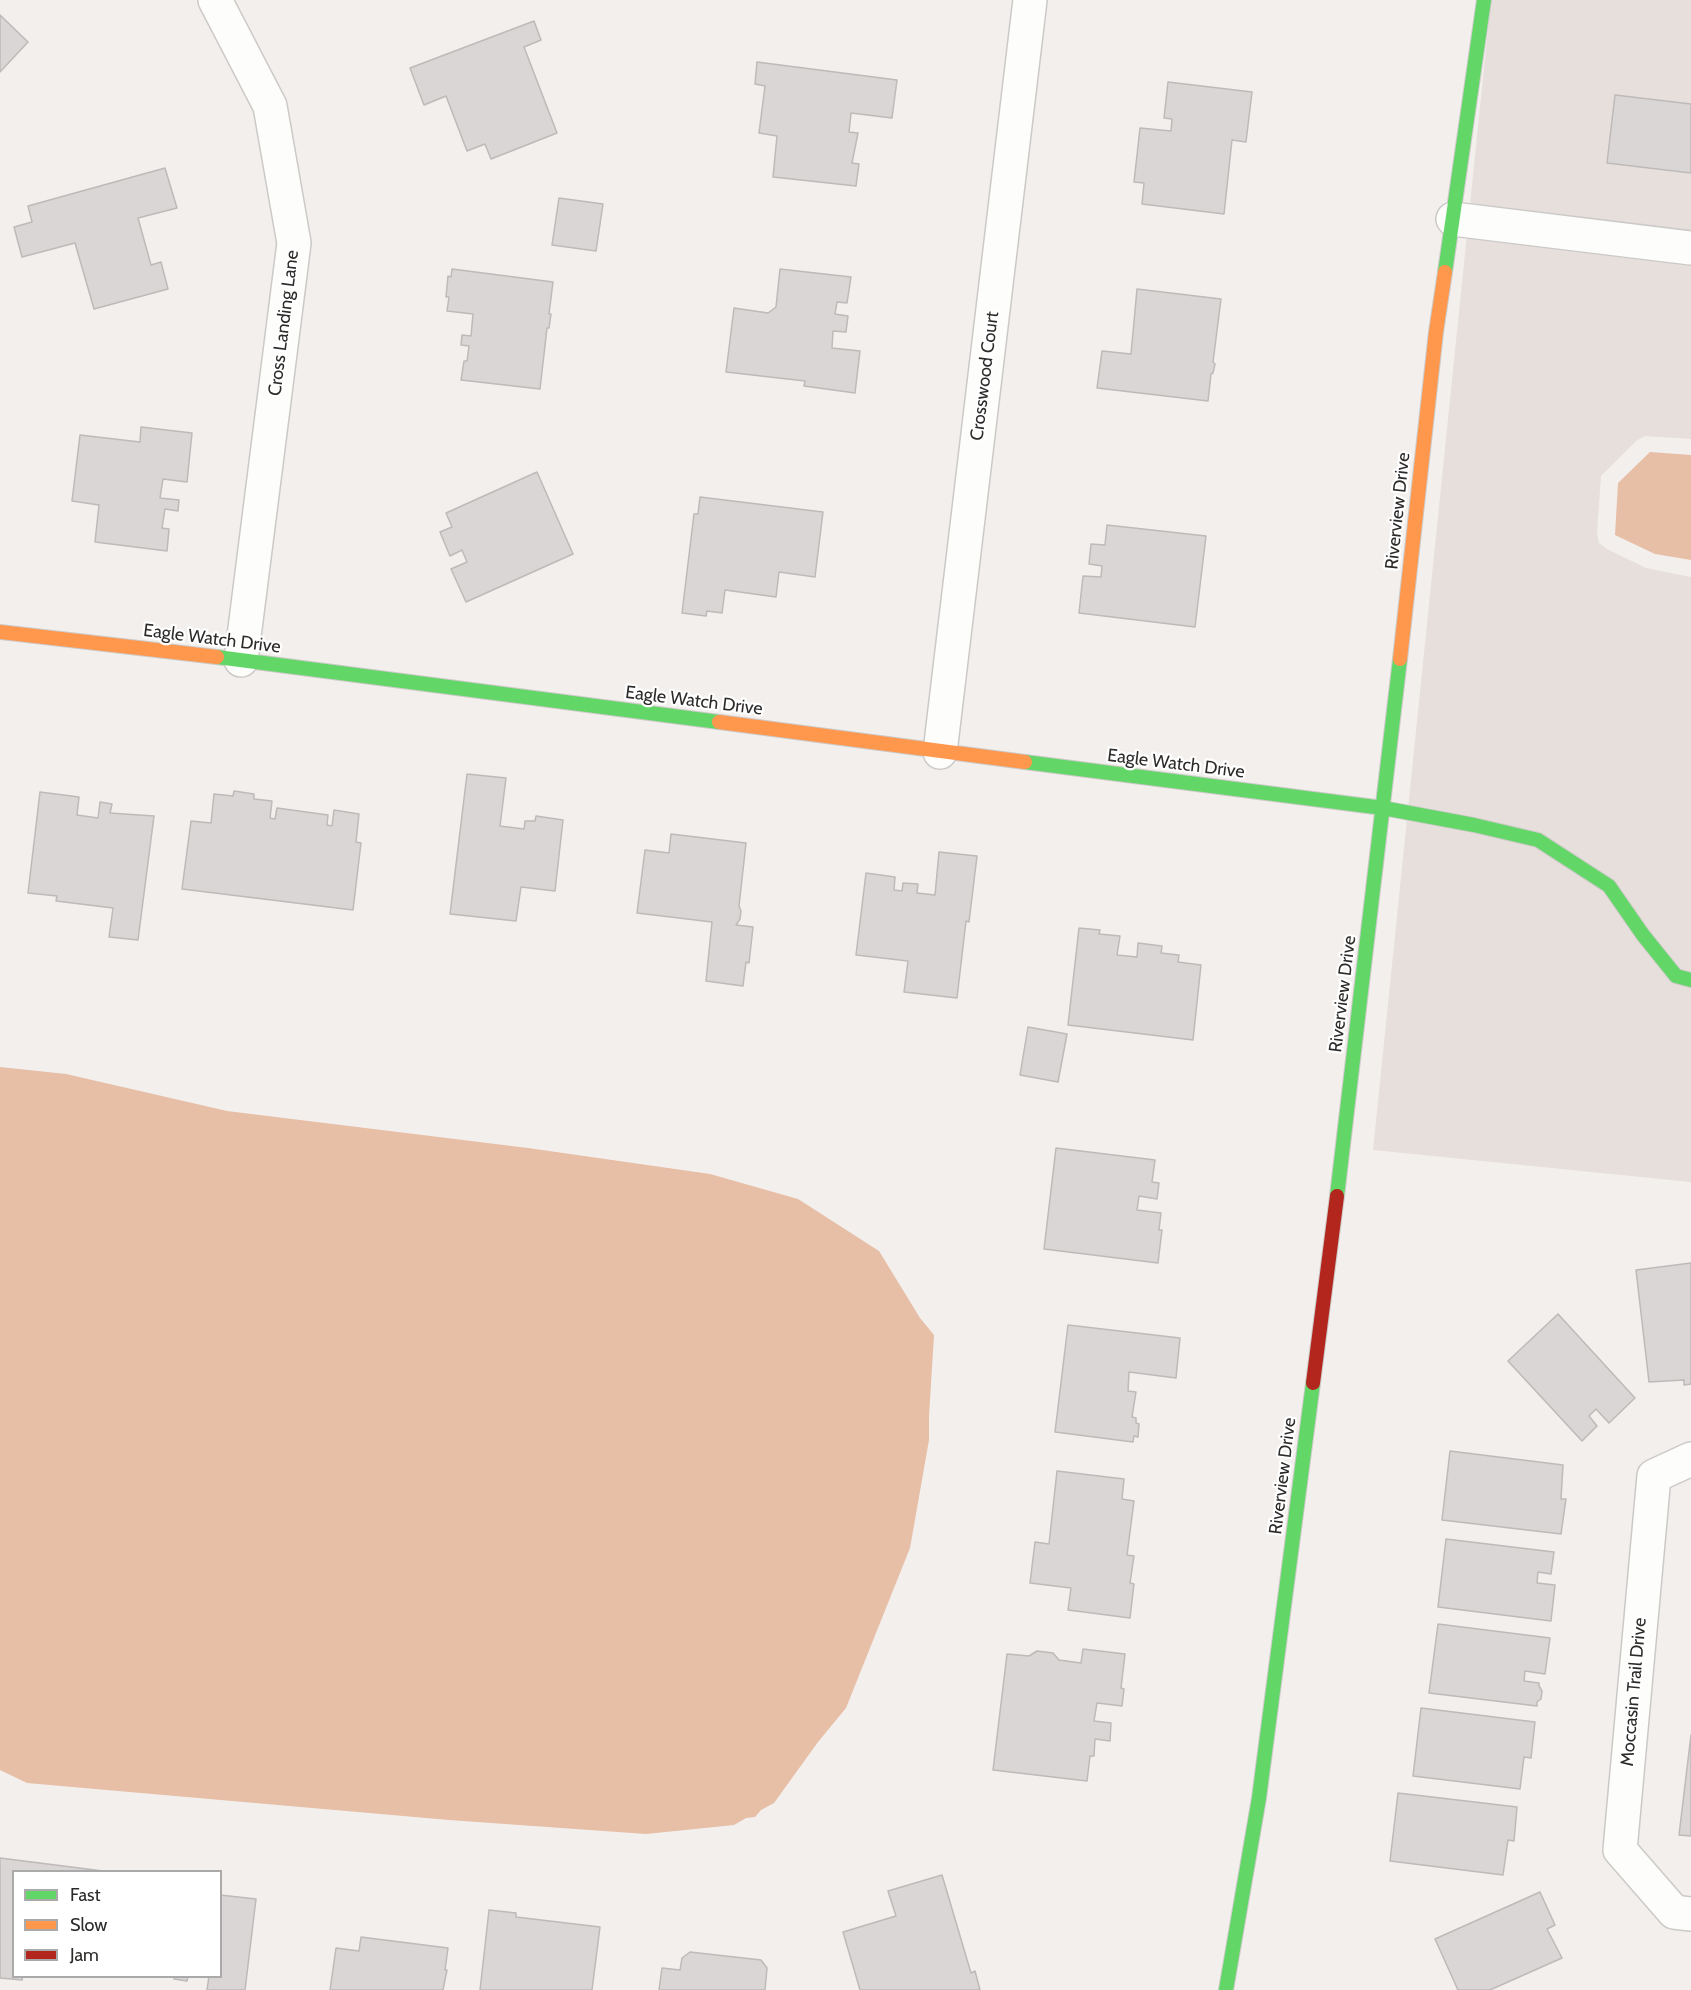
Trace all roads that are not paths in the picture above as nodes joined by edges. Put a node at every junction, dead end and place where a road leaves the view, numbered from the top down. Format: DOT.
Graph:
graph roads {
  1 [pos="215,0"];
  2 [pos="1030,0"];
  3 [pos="1484,0"];
  4 [pos="1453,219"];
  5 [pos="1691,248"];
  6 [pos="0,632"];
  7 [pos="241,660"];
  8 [pos="940,752"];
  9 [pos="1383,808"];
  10 [pos="1691,980"];
  11 [pos="1691,1459"];
  12 [pos="1691,1914"];
  13 [pos="1226,1990"];
  1 -- 7 [label="street, Cross Landing Lane"];
  2 -- 8 [label="street, Crosswood Court"];
  3 -- 4 [label="street, Riverview Drive"];
  4 -- 5 [label="street"];
  4 -- 9 [label="street, Riverview Drive"];
  6 -- 7 [label="street, Eagle Watch Drive"];
  7 -- 8 [label="street, Eagle Watch Drive"];
  8 -- 9 [label="street, Eagle Watch Drive"];
  9 -- 10 [label="street, Eagle Watch Drive"];
  9 -- 13 [label="street, Riverview Drive"];
  11 -- 12 [label="street, Moccasin Trail Drive"];
}
